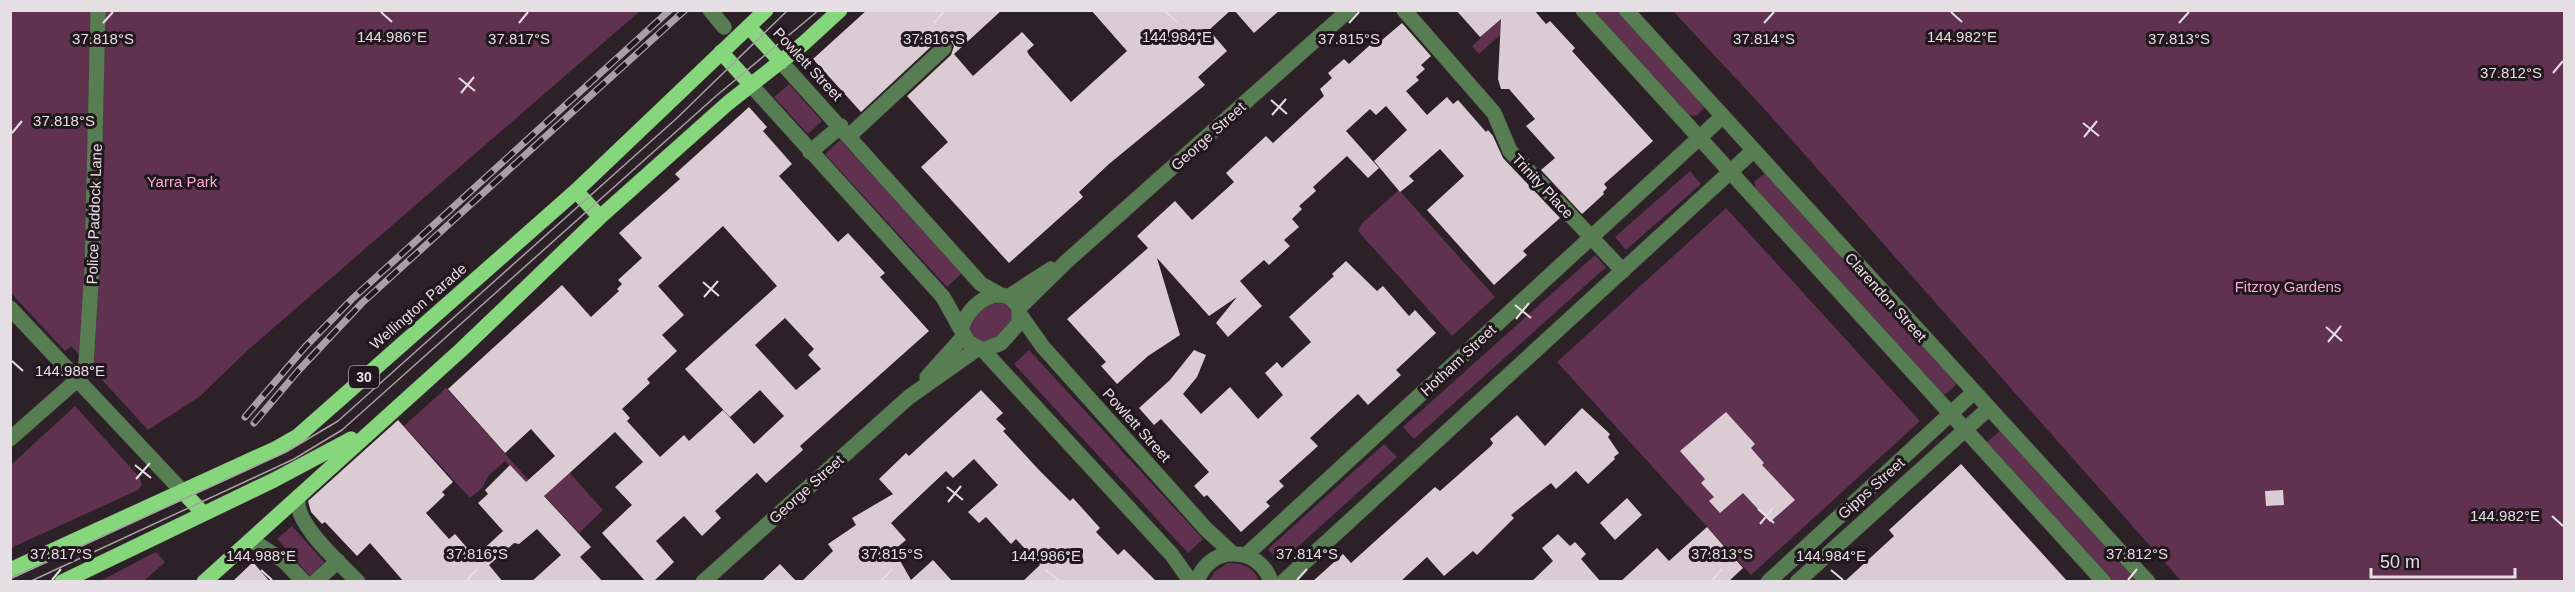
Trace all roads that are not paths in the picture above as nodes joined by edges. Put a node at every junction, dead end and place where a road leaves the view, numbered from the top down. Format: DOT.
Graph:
graph roads {
  1 [pos="98,10"];
  2 [pos="766,10"];
  3 [pos="840,10"];
  4 [pos="1349,10"];
  5 [pos="1404,10"];
  6 [pos="1583,10"];
  7 [pos="1626,10"];
  8 [pos="749,27"];
  9 [pos="944,48"];
  10 [pos="721,52"];
  11 [pos="781,62"];
  12 [pos="751,85"];
  13 [pos="1723,116"];
  14 [pos="845,131"];
  15 [pos="1700,138"];
  16 [pos="1754,150"];
  17 [pos="810,152"];
  18 [pos="1730,172"];
  19 [pos="576,190"];
  20 [pos="600,217"];
  21 [pos="1591,237"];
  22 [pos="1623,270"];
  23 [pos="1012,304"];
  24 [pos="10,308"];
  25 [pos="963,332"];
  26 [pos="980,350"];
  27 [pos="78,379"];
  28 [pos="1973,393"];
  29 [pos="909,397"];
  30 [pos="1988,410"];
  31 [pos="1951,414"];
  32 [pos="386,416"];
  33 [pos="1966,429"];
  34 [pos="10,439"];
  35 [pos="1914,448"];
  36 [pos="1928,464"];
  37 [pos="182,490"];
  38 [pos="298,497"];
  39 [pos="1857,500"];
  40 [pos="203,513"];
  41 [pos="1871,515"];
  42 [pos="251,540"];
  43 [pos="1239,554"];
  44 [pos="338,561"];
  45 [pos="10,570"];
  46 [pos="62,582"];
  47 [pos="204,582"];
  48 [pos="304,582"];
  49 [pos="315,582"];
  50 [pos="358,582"];
  51 [pos="704,582"];
  52 [pos="1191,582"];
  53 [pos="1197,582"];
  54 [pos="1272,582"];
  55 [pos="1283,582"];
  56 [pos="1768,582"];
  57 [pos="1797,582"];
  58 [pos="2104,582"];
  59 [pos="2148,582"];
  1 -- 27 [label="street, Police Paddock Lane"];
  2 -- 8 [label="main road, Wellington Parade / 30"];
  3 -- 11 [label="main road"];
  4 -- 23 [label="street, George Street"];
  5 -- 21 [label="street, Trinity Place"];
  6 -- 15 [label="street, Clarendon Street"];
  7 -- 13 [label="street, Clarendon Street"];
  8 -- 10 [label="main road, Wellington Parade / 30"];
  8 -- 11 [label="main road, Powlett Street"];
  9 -- 14 [label="street"];
  10 -- 12 [label="main road"];
  10 -- 19 [label="main road, Wellington Parade / 30"];
  11 -- 12 [label="main road"];
  11 -- 14 [label="street, Powlett Street"];
  12 -- 17 [label="street"];
  12 -- 20 [label="main road"];
  13 -- 15 [label="street, Hotham Street"];
  13 -- 16 [label="street, Clarendon Street"];
  14 -- 17 [label="street"];
  14 -- 23 [label="street, Powlett Street"];
  15 -- 18 [label="street, Clarendon Street"];
  15 -- 21 [label="street, Hotham Street"];
  16 -- 18 [label="street"];
  16 -- 28 [label="street, Clarendon Street"];
  17 -- 25 [label="street"];
  18 -- 22 [label="street"];
  18 -- 31 [label="street, Clarendon Street"];
  19 -- 20 [label="main road"];
  19 -- 37 [label="main road, Wellington Parade / 30"];
  20 -- 32 [label="main road"];
  21 -- 22 [label="street, Trinity Place"];
  21 -- 43 [label="street, Hotham Street"];
  22 -- 55 [label="street"];
  23 -- 25 [label="street"];
  23 -- 26 [label="street"];
  23 -- 43 [label="street, Powlett Street"];
  24 -- 27 [label="street"];
  25 -- 26 [label="street"];
  25 -- 29 [label="street, George Street"];
  26 -- 29 [label="street, George Street"];
  26 -- 52 [label="street"];
  27 -- 34 [label="street"];
  27 -- 37 [label="street"];
  28 -- 30 [label="street, Clarendon Street"];
  28 -- 31 [label="street, Gipps Street"];
  29 -- 51 [label="street, George Street"];
  30 -- 33 [label="street, Gipps Street"];
  30 -- 59 [label="street, Clarendon Street"];
  31 -- 33 [label="street, Clarendon Street"];
  31 -- 35 [label="street, Gipps Street"];
  32 -- 38 [label="main road"];
  32 -- 40 [label="main road"];
  33 -- 36 [label="street, Gipps Street"];
  33 -- 58 [label="street, Clarendon Street"];
  35 -- 36 [label="street"];
  35 -- 39 [label="street, Gipps Street"];
  36 -- 41 [label="street, Gipps Street"];
  37 -- 40 [label="main road"];
  37 -- 45 [label="main road, Wellington Parade / 30"];
  38 -- 42 [label="main road"];
  38 -- 44 [label="street"];
  39 -- 41 [label="street"];
  39 -- 56 [label="street, Gipps Street"];
  40 -- 46 [label="main road"];
  41 -- 57 [label="street, Gipps Street"];
  42 -- 47 [label="main road"];
  42 -- 48 [label="street"];
  43 -- 53 [label="street, Hotham Street"];
  43 -- 54 [label="street, Powlett Street"];
  44 -- 49 [label="street"];
  44 -- 50 [label="street"];
}
